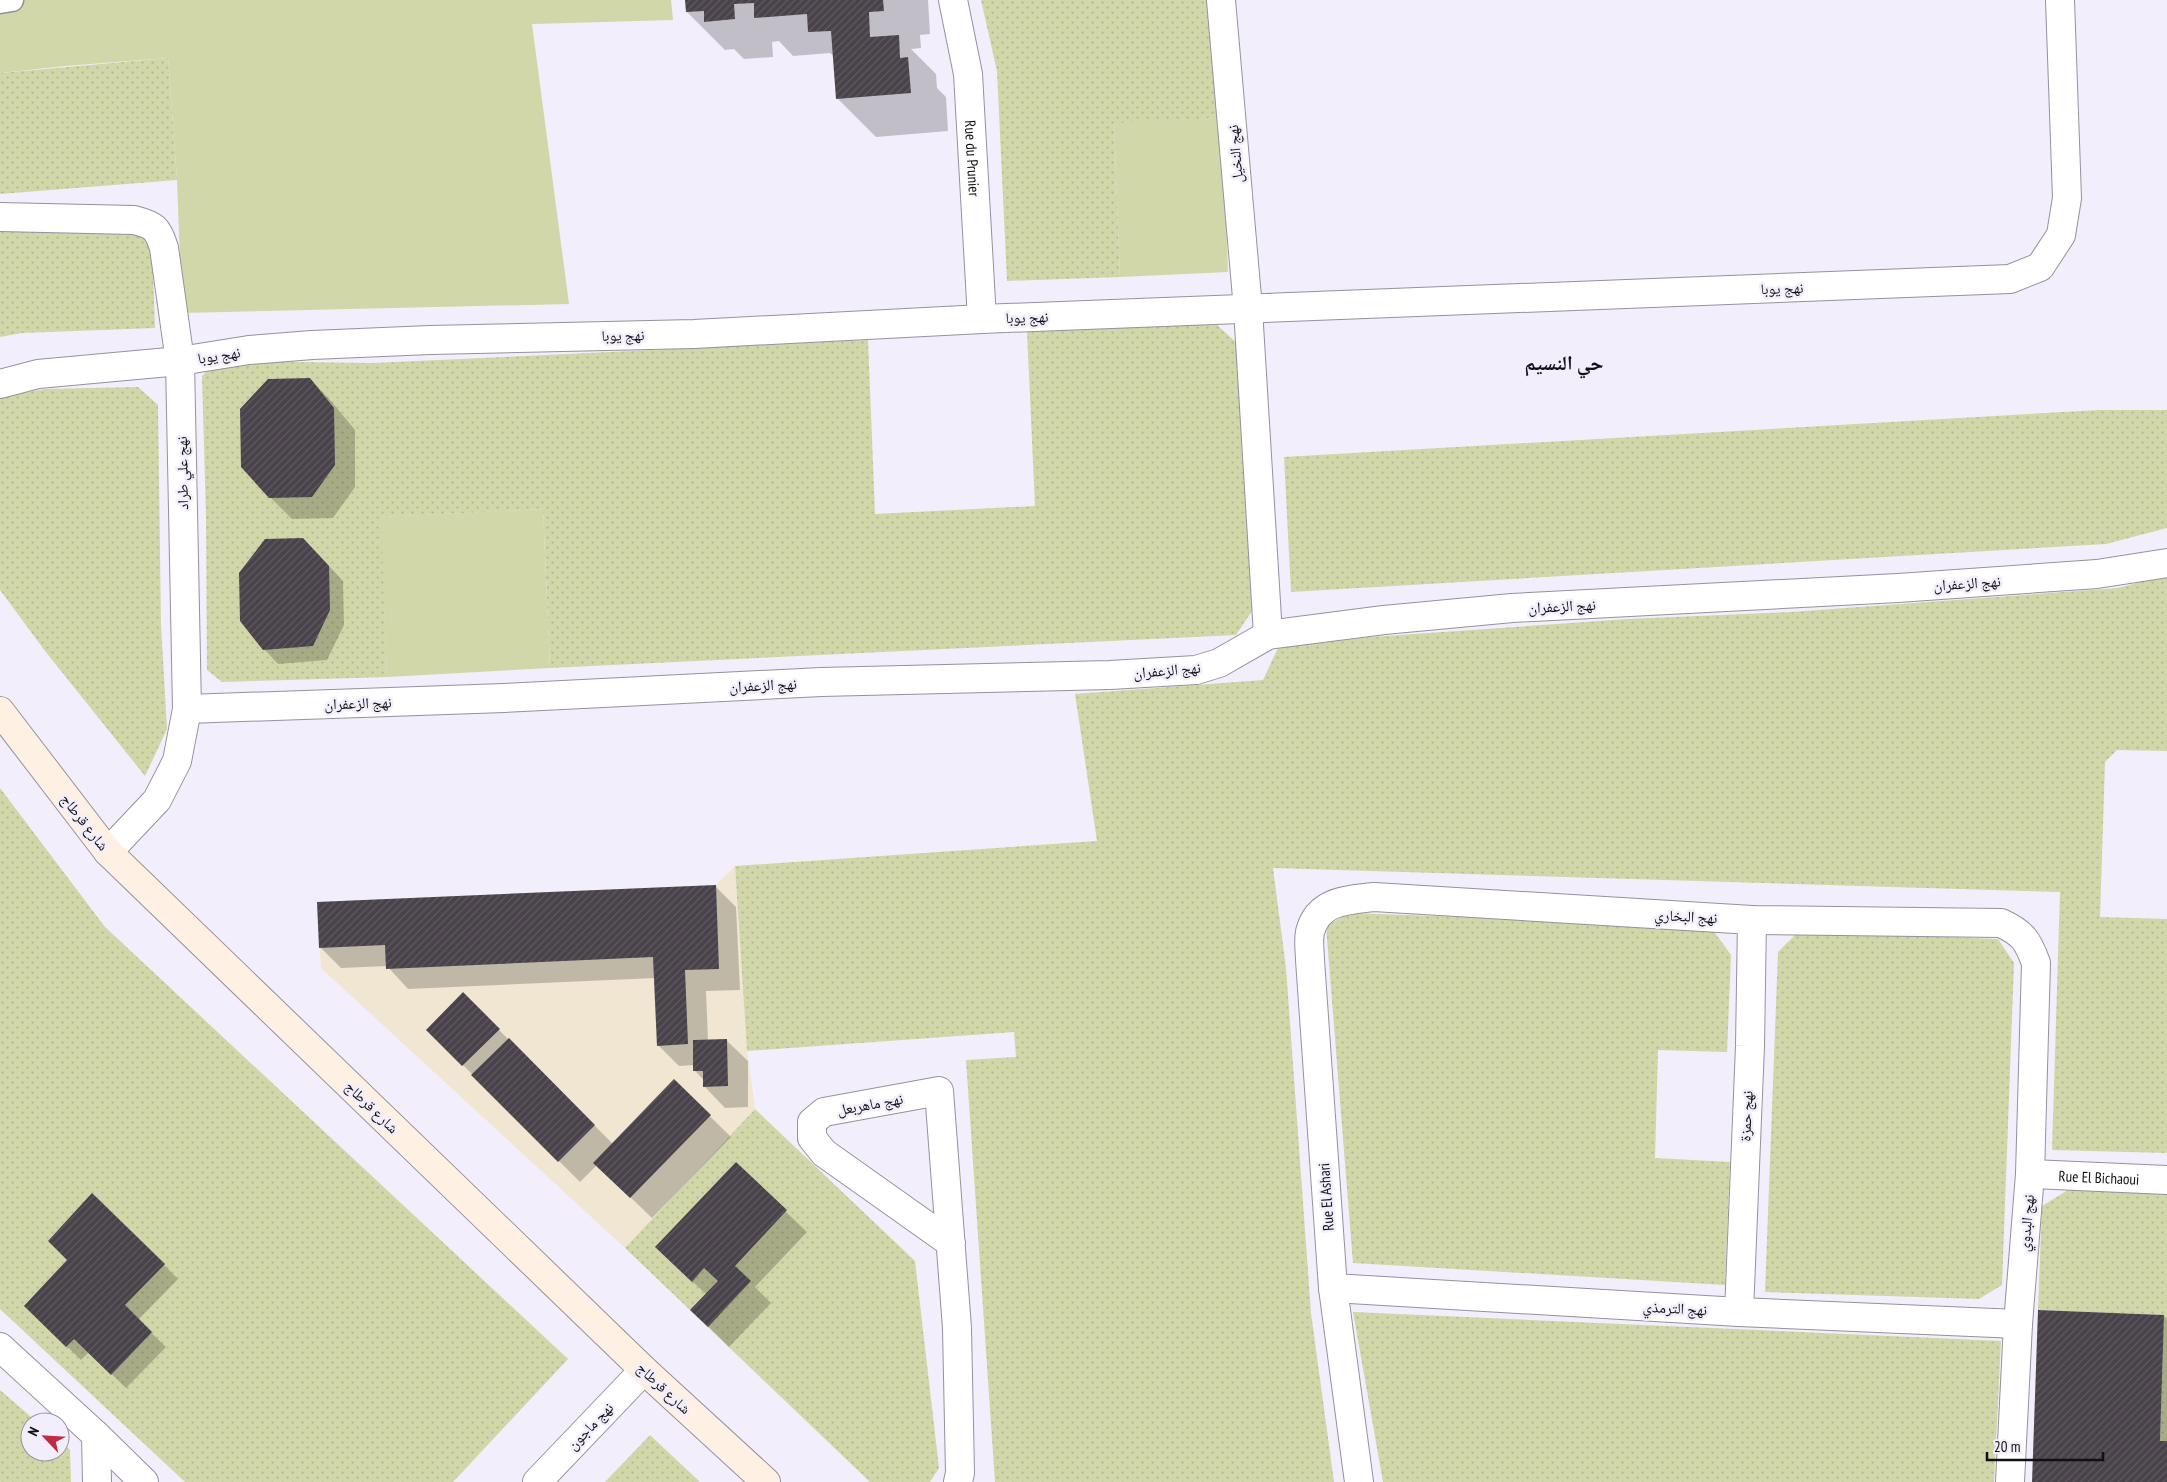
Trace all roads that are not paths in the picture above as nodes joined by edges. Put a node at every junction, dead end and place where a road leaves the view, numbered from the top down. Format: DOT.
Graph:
graph roads {
  1 [pos="12,0"];
  2 [pos="953,0"];
  3 [pos="1221,0"];
  4 [pos="2060,0"];
  5 [pos="0,2"];
  6 [pos="0,217"];
  7 [pos="1248,309"];
  8 [pos="982,319"];
  9 [pos="180,361"];
  10 [pos="0,384"];
  11 [pos="2167,563"];
  12 [pos="1268,635"];
  13 [pos="187,710"];
  14 [pos="0,711"];
  15 [pos="108,852"];
  16 [pos="1319,914"];
  17 [pos="1752,920"];
  18 [pos="2036,963"];
  19 [pos="2030,1174"];
  20 [pos="2167,1180"];
  21 [pos="951,1243"];
  22 [pos="1333,1288"];
  23 [pos="1739,1312"];
  24 [pos="2018,1324"];
  25 [pos="0,1347"];
  26 [pos="644,1370"];
  27 [pos="96,1435"];
  28 [pos="97,1482"];
  29 [pos="144,1482"];
  30 [pos="537,1482"];
  31 [pos="766,1482"];
  32 [pos="958,1482"];
  33 [pos="1359,1482"];
  34 [pos="2010,1482"];
  1 -- 5 [label="lane"];
  2 -- 8 [label="street, Rue du Prunier"];
  3 -- 7 [label="street, نهج النخيل"];
  4 -- 7 [label="street, نهج يوبا"];
  6 -- 9 [label="street, نهج علي طراد"];
  7 -- 8 [label="street, نهج يوبا"];
  7 -- 12 [label="street"];
  8 -- 9 [label="street, نهج يوبا"];
  9 -- 10 [label="street, نهج يوبا"];
  9 -- 13 [label="street, نهج علي طراد"];
  11 -- 12 [label="street, نهج الزعفران"];
  12 -- 13 [label="street, نهج الزعفران"];
  13 -- 15 [label="street, نهج علي طراد"];
  14 -- 15 [label="street, شارع قرطاج"];
  15 -- 26 [label="street, شارع قرطاج"];
  16 -- 17 [label="street, نهج البخاري"];
  16 -- 22 [label="street, Rue El Ashari"];
  17 -- 18 [label="street, نهج البخاري"];
  17 -- 23 [label="street, نهج حمزة"];
  18 -- 19 [label="street, نهج البدوي"];
  19 -- 20 [label="street, Rue El Bichaoui"];
  19 -- 24 [label="street, نهج البدوي"];
  21 -- 21 [label="street, نهج ماهربعل"];
  21 -- 32 [label="street, نهج ماهربعل"];
  22 -- 23 [label="street, نهج الترمذي"];
  22 -- 33 [label="street, Rue El Ashari"];
  23 -- 24 [label="street, نهج الترمذي"];
  24 -- 34 [label="street, نهج البدوي"];
  25 -- 27 [label="street"];
  26 -- 30 [label="street, نهج ماجون"];
  26 -- 31 [label="street, شارع قرطاج"];
  27 -- 28 [label="street"];
  27 -- 29 [label="street"];
}
